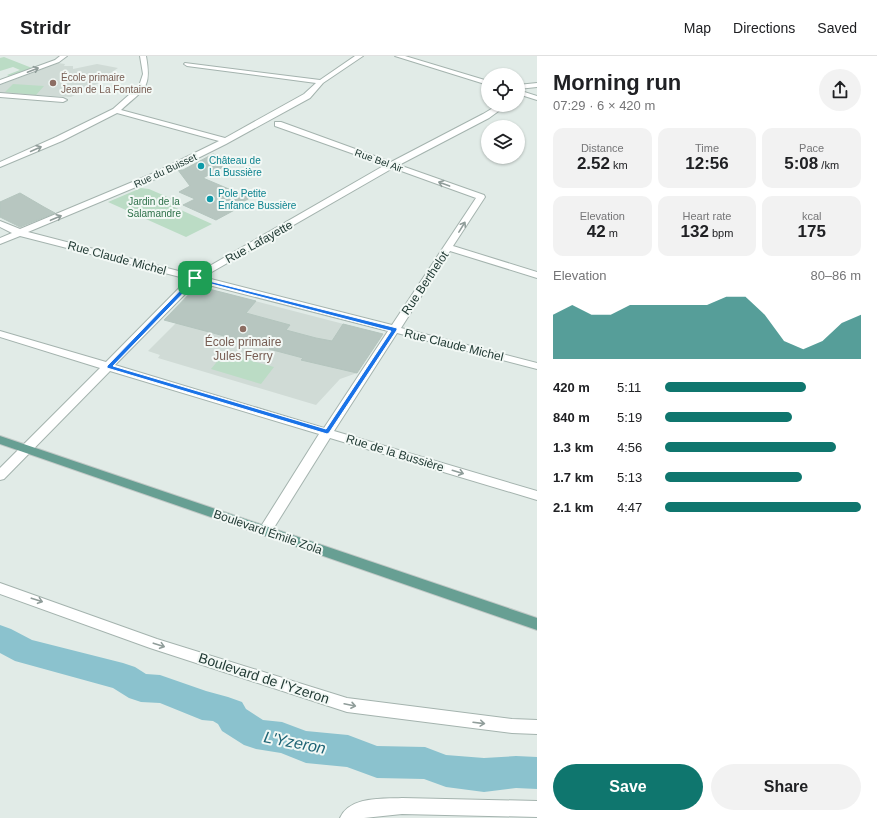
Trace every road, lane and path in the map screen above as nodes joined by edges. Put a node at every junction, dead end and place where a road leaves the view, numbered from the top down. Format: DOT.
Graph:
graph roads {
  1 [pos="64,56"];
  2 [pos="143,56"];
  3 [pos="360,56"];
  4 [pos="398,56"];
  5 [pos="187,64"];
  6 [pos="481,81"];
  7 [pos="0,82"];
  8 [pos="321,82"];
  9 [pos="537,85"];
  10 [pos="525,90"];
  11 [pos="525,94"];
  12 [pos="0,95"];
  13 [pos="537,98"];
  14 [pos="63,100"];
  15 [pos="116,111"];
  16 [pos="492,112"];
  17 [pos="278,124"];
  18 [pos="225,140"];
  19 [pos="0,165"];
  20 [pos="392,165"];
  21 [pos="481,197"];
  22 [pos="0,224"];
  23 [pos="20,233"];
  24 [pos="0,241"];
  25 [pos="448,248"];
  26 [pos="537,275"];
  27 [pos="195,278"];
  28 [pos="394,330"];
  29 [pos="0,334"];
  30 [pos="537,366"];
  31 [pos="109,367"];
  32 [pos="327,432"];
  33 [pos="0,440"];
  34 [pos="26,449"];
  35 [pos="0,476"];
  36 [pos="537,496"];
  37 [pos="265,531"];
  38 [pos="0,588"];
  39 [pos="537,624"];
  40 [pos="537,728"];
  41 [pos="537,809"];
  42 [pos="349,818"];
  7 -- 1 [label="street, one-way"];
  2 -- 15 [label="street"];
  3 -- 8 [label="street, Rue du Buisset"];
  4 -- 6 [label="street"];
  5 -- 8 [label="street"];
  8 -- 18 [label="street, Rue du Buisset"];
  9 -- 10 [label="street"];
  11 -- 13 [label="street"];
  12 -- 14 [label="street"];
  15 -- 18 [label="street"];
  19 -- 15 [label="street, one-way"];
  16 -- 20 [label="street, Rue Lafayette"];
  17 -- 20 [label="street, Rue Bel Air"];
  23 -- 18 [label="street, Rue du Buisset, one-way"];
  21 -- 20 [label="street, Rue Bel Air, one-way"];
  20 -- 27 [label="street, Rue Lafayette"];
  25 -- 21 [label="street, Rue Berthelot, one-way"];
  22 -- 23 [label="street, Rue Claude Michel"];
  23 -- 24 [label="street, Rue du Buisset"];
  23 -- 27 [label="street, Rue Claude Michel"];
  25 -- 26 [label="street"];
  25 -- 28 [label="street, Rue Berthelot"];
  27 -- 28 [label="street, Rue Claude Michel"];
  27 -- 31 [label="street, Rue Lafayette"];
  28 -- 30 [label="street, Rue Claude Michel"];
  28 -- 32 [label="street, Rue Berthelot"];
  29 -- 31 [label="street, Rue de la Bussière"];
  31 -- 32 [label="street, Rue de la Bussière"];
  31 -- 34 [label="street, Rue Lafayette"];
  32 -- 36 [label="street, Rue de la Bussière, one-way"];
  32 -- 37 [label="street, Rue Berthelot"];
  33 -- 34 [label="main road, Boulevard Émile Zola"];
  34 -- 35 [label="street, Rue Lafayette"];
  34 -- 37 [label="main road, Boulevard Émile Zola"];
  37 -- 39 [label="main road, Boulevard Émile Zola"];
  38 -- 40 [label="street, Boulevard de l'Yzeron, one-way"];
  41 -- 42 [label="street"];
}
